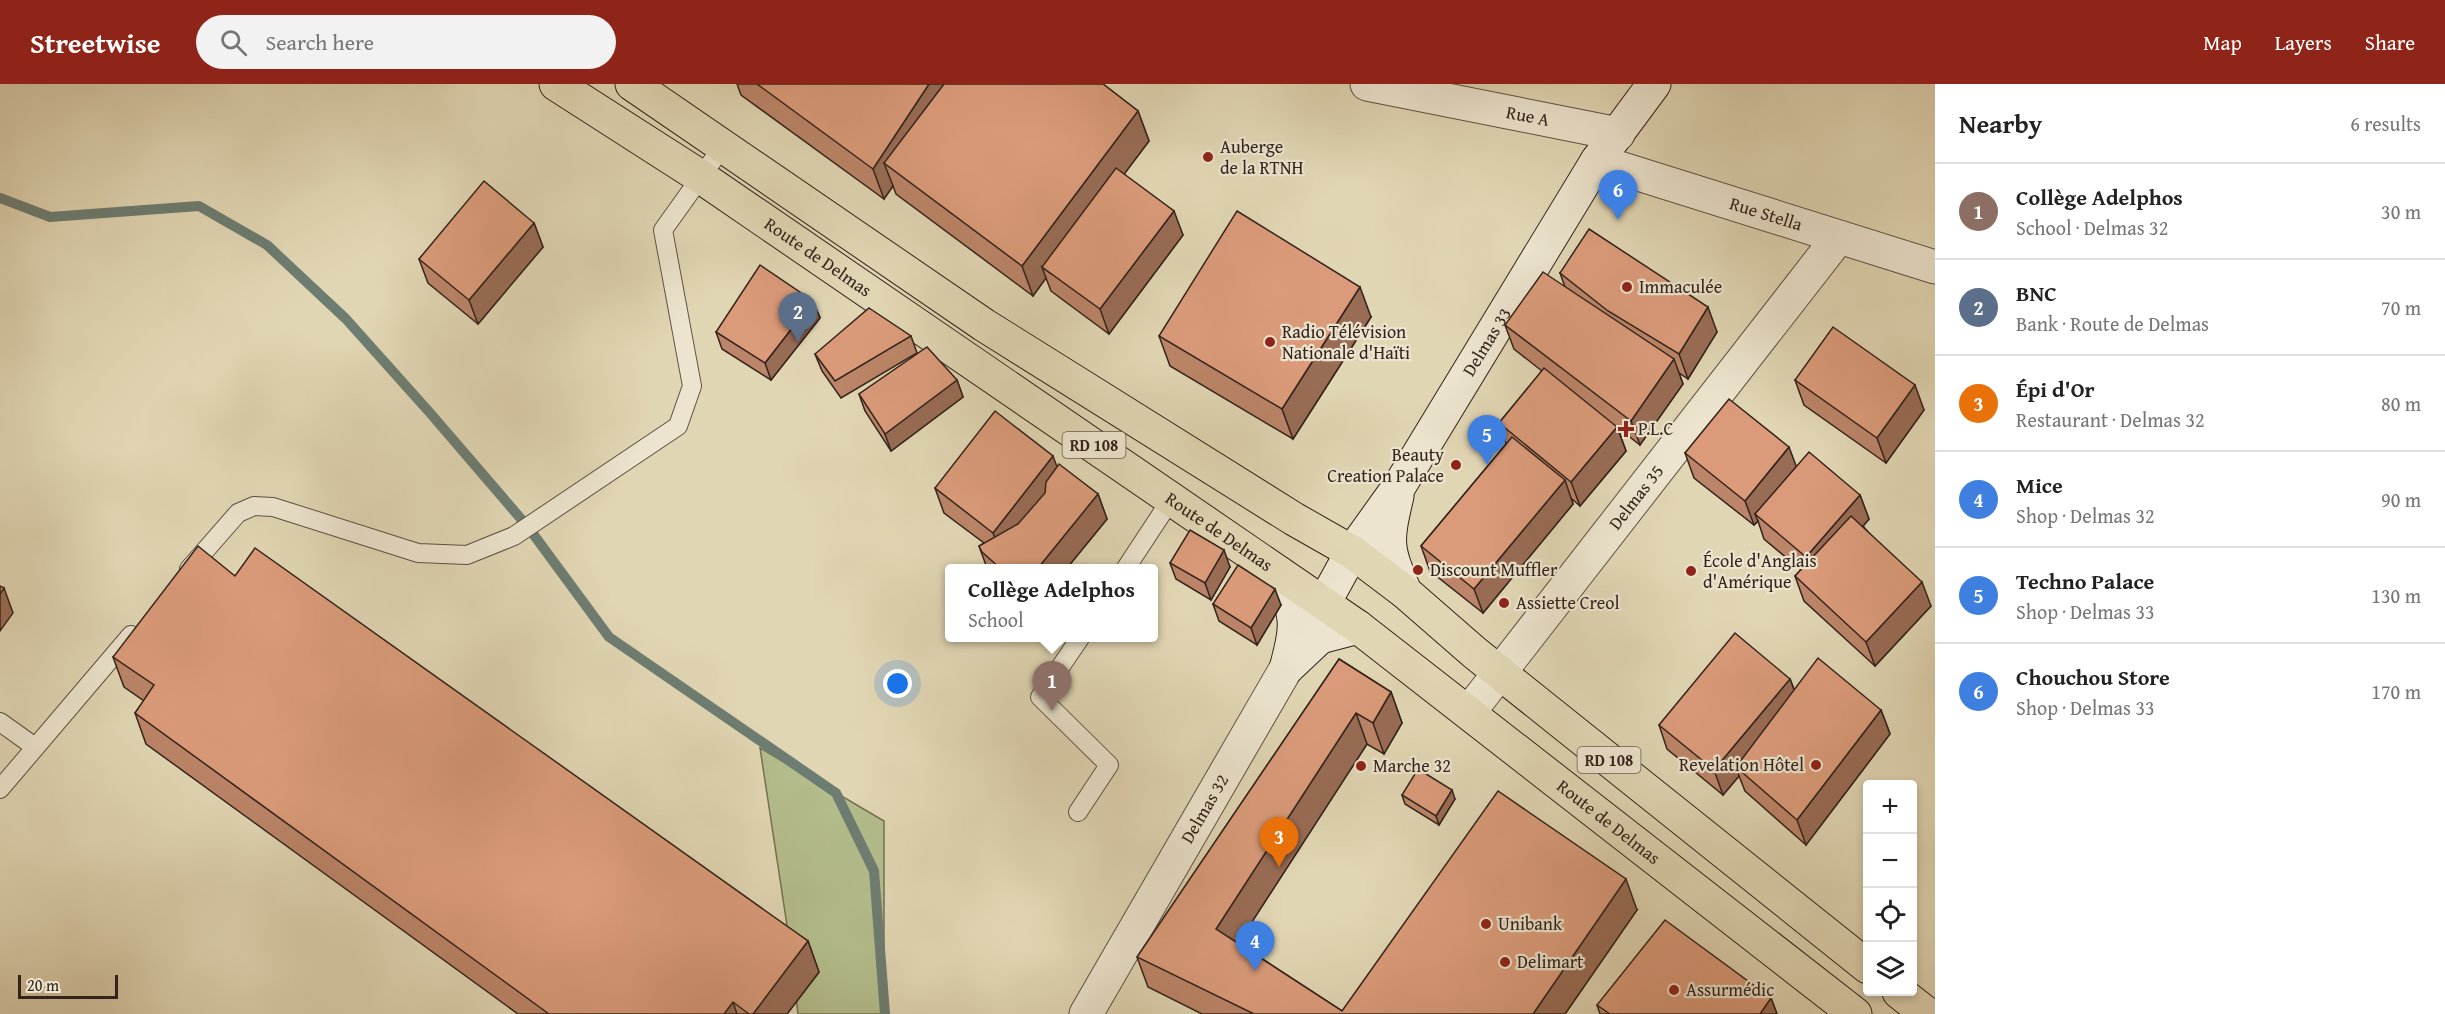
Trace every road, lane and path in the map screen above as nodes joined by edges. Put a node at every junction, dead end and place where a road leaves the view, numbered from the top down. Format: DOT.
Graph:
graph roads {
  1 [pos="556,84"];
  2 [pos="632,84"];
  3 [pos="1367,84"];
  4 [pos="1654,84"];
  5 [pos="1618,134"];
  6 [pos="723,146"];
  7 [pos="1597,161"];
  8 [pos="701,177"];
  9 [pos="1838,238"];
  10 [pos="1935,267"];
  11 [pos="1400,485"];
  12 [pos="1172,498"];
  13 [pos="1352,552"];
  14 [pos="1129,564"];
  15 [pos="1279,573"];
  16 [pos="175,585"];
  17 [pos="1405,592"];
  18 [pos="1324,603"];
  19 [pos="144,621"];
  20 [pos="1358,627"];
  21 [pos="1077,642"];
  22 [pos="1286,669"];
  23 [pos="1499,672"];
  24 [pos="1469,712"];
  25 [pos="0,722"];
  26 [pos="34,747"];
  27 [pos="0,789"];
  28 [pos="1078,813"];
  29 [pos="1863,963"];
  30 [pos="1904,996"];
  31 [pos="1086,1014"];
  32 [pos="1855,1014"];
  33 [pos="1927,1014"];
  1 -- 8 [label="main road, Route de Delmas / RD 108"];
  2 -- 6 [label="main road, Route de Delmas / RD 108"];
  3 -- 5 [label="street, Rue A"];
  4 -- 5 [label="street, Delmas 33"];
  5 -- 7 [label="street, Delmas 33"];
  6 -- 8 [label="lane"];
  6 -- 13 [label="main road, Route de Delmas / RD 108"];
  7 -- 9 [label="street, Rue Stella"];
  7 -- 11 [label="street, Delmas 33"];
  8 -- 12 [label="main road, Route de Delmas / RD 108"];
  8 -- 16 [label="lane"];
  9 -- 10 [label="street, Rue Stella"];
  9 -- 23 [label="street, Delmas 35"];
  11 -- 13 [label="street, Delmas 33"];
  11 -- 17 [label="street"];
  12 -- 14 [label="lane"];
  12 -- 15 [label="main road, Route de Delmas / RD 108"];
  13 -- 17 [label="main road, Route de Delmas / RD 108"];
  13 -- 18 [label="street, Delmas 33"];
  15 -- 18 [label="main road, Route de Delmas / RD 108"];
  15 -- 22 [label="street"];
  17 -- 23 [label="main road, Route de Delmas / RD 108"];
  18 -- 20 [label="main road, Route de Delmas / RD 108"];
  18 -- 22 [label="street, Delmas 32"];
  19 -- 26 [label="lane"];
  20 -- 22 [label="street"];
  20 -- 24 [label="main road, Route de Delmas / RD 108"];
  21 -- 28 [label="lane"];
  22 -- 31 [label="street, Delmas 32"];
  23 -- 24 [label="street, Delmas 35"];
  23 -- 29 [label="main road, Route de Delmas / RD 108"];
  24 -- 32 [label="main road, Route de Delmas / RD 108"];
  25 -- 26 [label="lane"];
  26 -- 27 [label="lane"];
  30 -- 33 [label="main road"];
}
